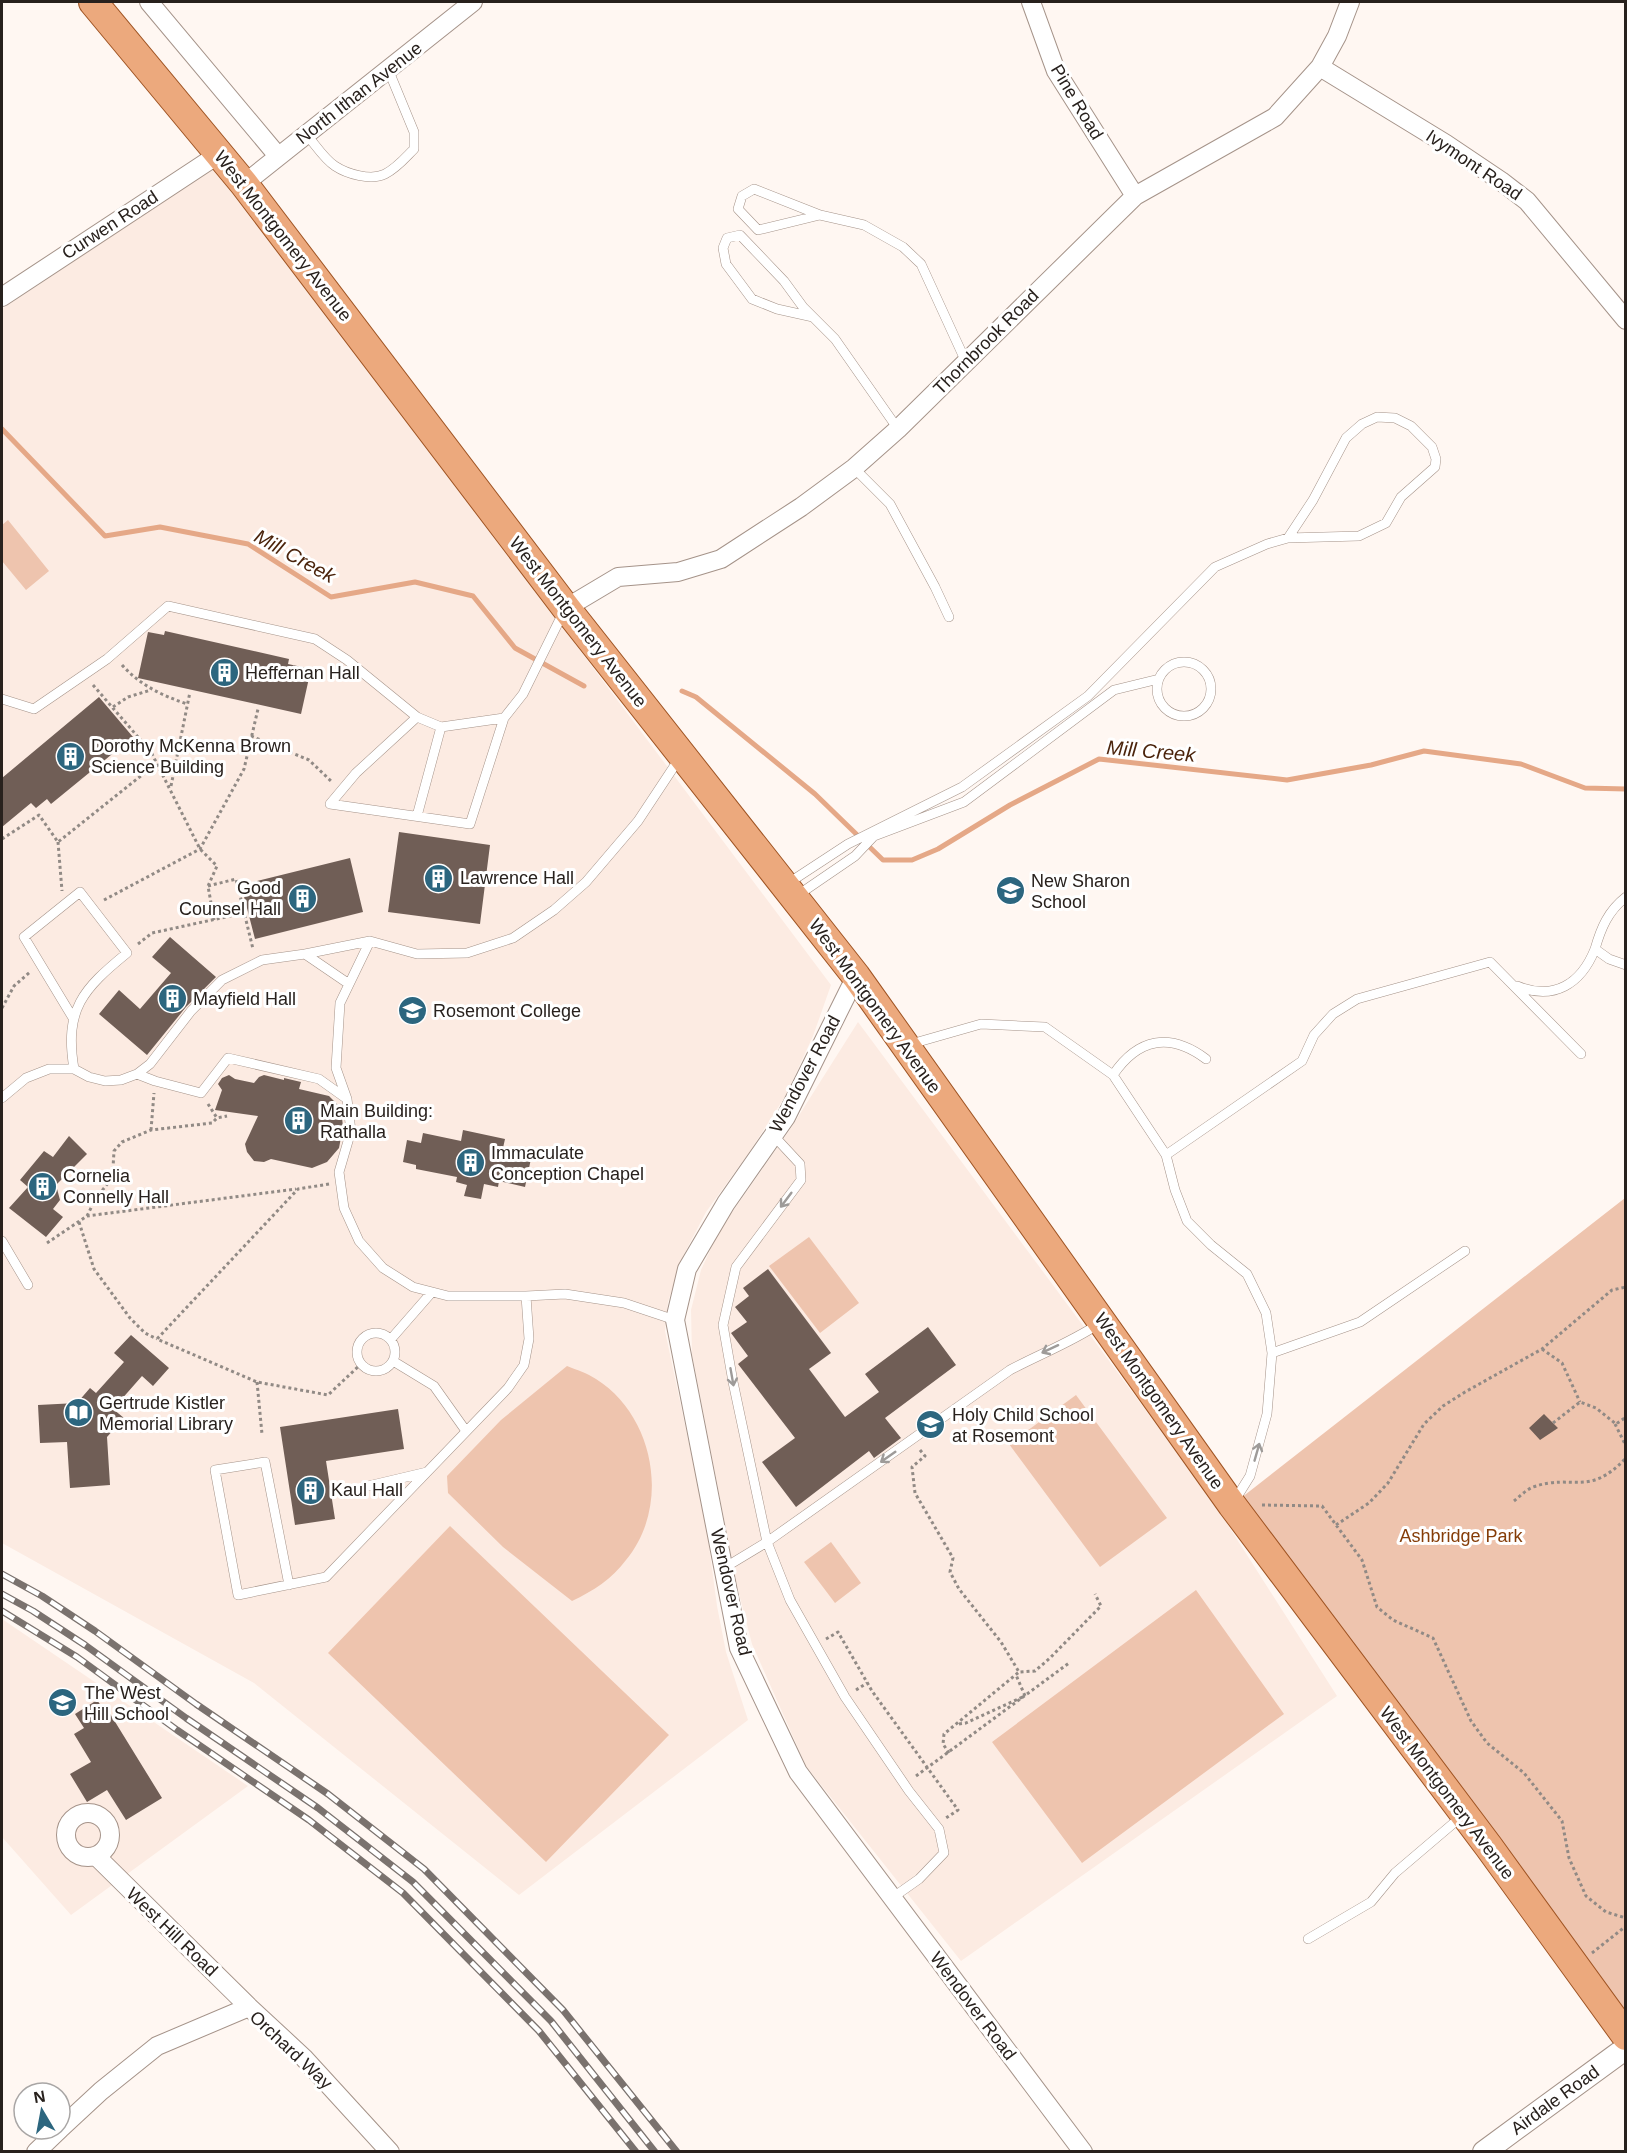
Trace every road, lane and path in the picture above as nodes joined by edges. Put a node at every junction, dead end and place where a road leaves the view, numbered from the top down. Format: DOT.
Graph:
graph roads {
  1 [pos="93,2"];
  2 [pos="149,2"];
  3 [pos="473,2"];
  4 [pos="1031,2"];
  5 [pos="1350,2"];
  6 [pos="1320,67"];
  7 [pos="388,69"];
  8 [pos="306,134"];
  9 [pos="219,153"];
  10 [pos="279,156"];
  11 [pos="244,184"];
  12 [pos="1135,196"];
  13 [pos="820,215"];
  14 [pos="2,297"];
  15 [pos="813,317"];
  16 [pos="1626,320"];
  17 [pos="966,362"];
  18 [pos="898,429"];
  19 [pos="854,468"];
  20 [pos="1288,538"];
  21 [pos="949,616"];
  22 [pos="560,620"];
  23 [pos="113,654"];
  24 [pos="84,674"];
  25 [pos="1159,679"];
  26 [pos="151,690"];
  27 [pos="190,692"];
  28 [pos="2,699"];
  29 [pos="188,704"];
  30 [pos="112,707"];
  31 [pos="258,708"];
  32 [pos="417,717"];
  33 [pos="504,718"];
  34 [pos="441,727"];
  35 [pos="251,736"];
  36 [pos="682,754"];
  37 [pos="157,763"];
  38 [pos="171,787"];
  39 [pos="341,790"];
  40 [pos="417,816"];
  41 [pos="2,839"];
  42 [pos="58,842"];
  43 [pos="200,849"];
  44 [pos="208,886"];
  45 [pos="790,891"];
  46 [pos="1626,897"];
  47 [pos="63,905"];
  48 [pos="92,907"];
  49 [pos="244,913"];
  50 [pos="214,920"];
  51 [pos="370,941"];
  52 [pos="1595,949"];
  53 [pos="127,953"];
  54 [pos="305,954"];
  55 [pos="257,963"];
  56 [pos="40,964"];
  57 [pos="1626,965"];
  58 [pos="856,976"];
  59 [pos="349,984"];
  60 [pos="1512,984"];
  61 [pos="2,1008"];
  62 [pos="73,1018"];
  63 [pos="905,1046"];
  64 [pos="1581,1054"];
  65 [pos="1206,1059"];
  66 [pos="74,1068"];
  67 [pos="137,1074"];
  68 [pos="1113,1075"];
  69 [pos="155,1081"];
  70 [pos="2,1098"];
  71 [pos="347,1099"];
  72 [pos="227,1116"];
  73 [pos="151,1130"];
  74 [pos="774,1136"];
  75 [pos="1166,1155"];
  76 [pos="340,1182"];
  77 [pos="298,1189"];
  78 [pos="87,1216"];
  79 [pos="79,1221"];
  80 [pos="2,1241"];
  81 [pos="47,1243"];
  82 [pos="1465,1251"];
  83 [pos="28,1285"];
  84 [pos="1626,1287"];
  85 [pos="432,1292"];
  86 [pos="526,1296"];
  87 [pos="675,1320"];
  88 [pos="1102,1322"];
  89 [pos="157,1339"];
  90 [pos="391,1339"];
  91 [pos="1542,1349"];
  92 [pos="1272,1353"];
  93 [pos="393,1361"];
  94 [pos="361,1364"];
  95 [pos="257,1382"];
  96 [pos="1580,1402"];
  97 [pos="1626,1417"];
  98 [pos="1553,1422"];
  99 [pos="1614,1423"];
  100 [pos="466,1431"];
  101 [pos="262,1434"];
  102 [pos="914,1439"];
  103 [pos="1626,1446"];
  104 [pos="1626,1458"];
  105 [pos="427,1472"];
  106 [pos="368,1486"];
  107 [pos="1514,1501"];
  108 [pos="1232,1504"];
  109 [pos="1336,1525"];
  110 [pos="767,1542"];
  111 [pos="724,1568"];
  112 [pos="289,1585"];
  113 [pos="1095,1594"];
  114 [pos="1069,1664"];
  115 [pos="1017,1673"];
  116 [pos="1025,1696"];
  117 [pos="957,1725"];
  118 [pos="949,1753"];
  119 [pos="905,1784"];
  120 [pos="1464,1815"];
  121 [pos="96,1856"];
  122 [pos="892,1898"];
  123 [pos="1626,1918"];
  124 [pos="1626,1926"];
  125 [pos="1308,1939"];
  126 [pos="1575,1967"];
  127 [pos="249,2007"];
  128 [pos="1626,2036"];
  129 [pos="1626,2048"];
  130 [pos="72,2118"];
  131 [pos="390,2151"];
  132 [pos="1083,2151"];
  133 [pos="1484,2151"];
  1 -- 9 [label="main road, West Montgomery Avenue"];
  2 -- 10 [label="street"];
  3 -- 7 [label="street, North Ithan Avenue"];
  4 -- 12 [label="street, Pine Road"];
  5 -- 6 [label="street, Thornbrook Road"];
  6 -- 12 [label="street, Thornbrook Road"];
  6 -- 16 [label="street, Ivymont Road"];
  7 -- 8 [label="street, North Ithan Avenue"];
  7 -- 8 [label="lane"];
  8 -- 10 [label="street, North Ithan Avenue"];
  9 -- 11 [label="main road, West Montgomery Avenue"];
  9 -- 14 [label="street, Curwen Road"];
  10 -- 11 [label="street, North Ithan Avenue"];
  11 -- 22 [label="main road, West Montgomery Avenue"];
  12 -- 17 [label="street, Thornbrook Road"];
  13 -- 13 [label="lane"];
  13 -- 17 [label="lane"];
  15 -- 15 [label="lane"];
  15 -- 18 [label="lane"];
  17 -- 18 [label="street, Thornbrook Road"];
  18 -- 19 [label="street, Thornbrook Road"];
  19 -- 21 [label="lane"];
  19 -- 22 [label="street, Thornbrook Road"];
  20 -- 20 [label="lane"];
  20 -- 45 [label="lane"];
  22 -- 33 [label="lane"];
  22 -- 36 [label="main road, West Montgomery Avenue"];
  23 -- 24 [label="lane"];
  23 -- 26 [label="path"];
  23 -- 32 [label="lane"];
  24 -- 28 [label="lane"];
  24 -- 30 [label="path"];
  25 -- 25 [label="lane"];
  25 -- 45 [label="lane"];
  26 -- 29 [label="path"];
  26 -- 30 [label="path"];
  27 -- 29 [label="path"];
  29 -- 38 [label="path"];
  30 -- 37 [label="path"];
  31 -- 35 [label="path"];
  32 -- 34 [label="lane"];
  32 -- 39 [label="lane"];
  33 -- 34 [label="lane"];
  33 -- 40 [label="lane"];
  34 -- 40 [label="lane"];
  35 -- 39 [label="path"];
  35 -- 43 [label="path"];
  36 -- 45 [label="main road, West Montgomery Avenue"];
  36 -- 51 [label="lane"];
  37 -- 38 [label="path"];
  37 -- 42 [label="path"];
  38 -- 43 [label="path"];
  39 -- 40 [label="lane"];
  41 -- 42 [label="path"];
  42 -- 47 [label="path"];
  43 -- 44 [label="path"];
  43 -- 48 [label="path"];
  44 -- 49 [label="path"];
  44 -- 50 [label="path"];
  45 -- 58 [label="main road, West Montgomery Avenue"];
  46 -- 52 [label="lane"];
  47 -- 48 [label="lane"];
  47 -- 56 [label="lane"];
  48 -- 53 [label="lane"];
  49 -- 50 [label="path"];
  49 -- 55 [label="path"];
  50 -- 53 [label="path"];
  51 -- 54 [label="lane"];
  51 -- 59 [label="lane"];
  52 -- 57 [label="lane"];
  52 -- 60 [label="lane"];
  53 -- 62 [label="lane"];
  54 -- 55 [label="lane"];
  54 -- 59 [label="lane"];
  55 -- 67 [label="lane"];
  56 -- 61 [label="path"];
  56 -- 62 [label="lane"];
  58 -- 63 [label="main road, West Montgomery Avenue"];
  58 -- 74 [label="street, Wendover Road"];
  59 -- 71 [label="lane"];
  60 -- 64 [label="lane"];
  60 -- 75 [label="lane"];
  62 -- 66 [label="lane"];
  63 -- 68 [label="lane"];
  63 -- 88 [label="main road, West Montgomery Avenue"];
  65 -- 68 [label="lane"];
  66 -- 67 [label="lane"];
  66 -- 70 [label="lane"];
  67 -- 69 [label="lane"];
  68 -- 75 [label="lane"];
  69 -- 71 [label="lane"];
  69 -- 73 [label="path"];
  71 -- 76 [label="lane"];
  72 -- 73 [label="path"];
  73 -- 78 [label="path"];
  74 -- 87 [label="street, Wendover Road"];
  74 -- 110 [label="lane, one-way"];
  75 -- 92 [label="lane"];
  76 -- 77 [label="path"];
  76 -- 85 [label="lane"];
  77 -- 78 [label="path"];
  77 -- 89 [label="path"];
  78 -- 79 [label="path"];
  79 -- 81 [label="path"];
  79 -- 89 [label="path"];
  80 -- 83 [label="lane"];
  82 -- 92 [label="lane"];
  84 -- 91 [label="path"];
  85 -- 86 [label="lane"];
  85 -- 90 [label="lane"];
  86 -- 87 [label="lane"];
  86 -- 100 [label="lane"];
  87 -- 111 [label="street, Wendover Road"];
  88 -- 102 [label="lane, one-way"];
  88 -- 108 [label="main road, West Montgomery Avenue"];
  89 -- 95 [label="path"];
  90 -- 93 [label="lane"];
  90 -- 94 [label="lane"];
  91 -- 96 [label="path"];
  91 -- 109 [label="path"];
  108 -- 92 [label="lane, one-way"];
  93 -- 94 [label="lane"];
  93 -- 100 [label="lane"];
  94 -- 95 [label="path"];
  95 -- 101 [label="path"];
  96 -- 98 [label="path"];
  96 -- 99 [label="path"];
  97 -- 99 [label="path"];
  99 -- 103 [label="path"];
  100 -- 105 [label="lane"];
  102 -- 110 [label="lane, one-way"];
  102 -- 115 [label="path"];
  104 -- 107 [label="path"];
  105 -- 106 [label="lane"];
  105 -- 112 [label="lane"];
  108 -- 109 [label="path"];
  108 -- 120 [label="main road, West Montgomery Avenue"];
  109 -- 123 [label="path"];
  110 -- 111 [label="lane"];
  110 -- 119 [label="lane"];
  111 -- 122 [label="street, Wendover Road"];
  112 -- 112 [label="lane"];
  113 -- 115 [label="path"];
  114 -- 116 [label="path"];
  115 -- 116 [label="path"];
  115 -- 117 [label="path"];
  116 -- 117 [label="path"];
  116 -- 118 [label="path"];
  117 -- 118 [label="path"];
  118 -- 119 [label="path"];
  119 -- 122 [label="lane"];
  120 -- 125 [label="lane"];
  120 -- 126 [label="main road, West Montgomery Avenue"];
  121 -- 127 [label="street, West Hill Road"];
  122 -- 132 [label="street, Wendover Road"];
  124 -- 126 [label="path"];
  126 -- 128 [label="main road, West Montgomery Avenue"];
  127 -- 130 [label="street, Orchard Way"];
  127 -- 131 [label="street, Orchard Way"];
  129 -- 133 [label="street, Airdale Road"];
}
